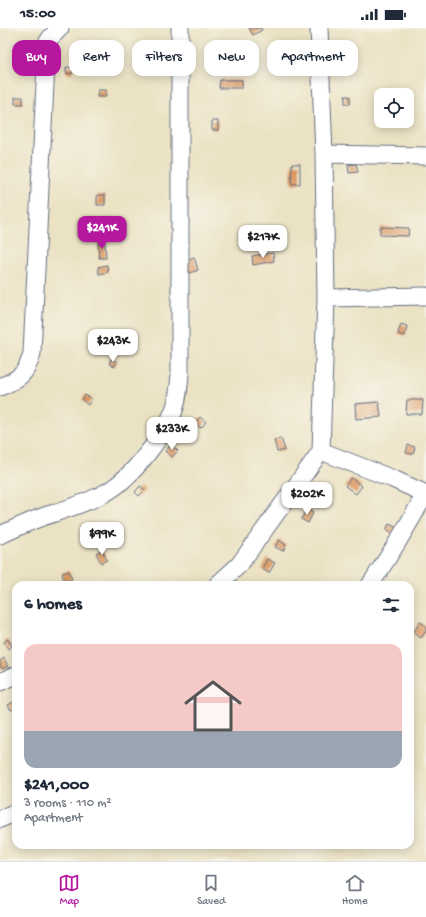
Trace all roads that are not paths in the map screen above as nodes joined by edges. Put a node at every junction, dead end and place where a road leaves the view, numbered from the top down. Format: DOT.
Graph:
graph roads {
  1 [pos="60,28"];
  2 [pos="180,28"];
  3 [pos="319,28"];
  4 [pos="324,154"];
  5 [pos="426,156"];
  6 [pos="426,296"];
  7 [pos="326,298"];
  8 [pos="0,387"];
  9 [pos="321,451"];
  10 [pos="425,494"];
  11 [pos="0,535"];
  12 [pos="221,581"];
  13 [pos="373,581"];
  14 [pos="12,677"];
  15 [pos="0,682"];
  16 [pos="12,814"];
  17 [pos="0,819"];
  1 -- 8 [label="street"];
  2 -- 11 [label="street"];
  3 -- 4 [label="street"];
  4 -- 5 [label="street"];
  4 -- 7 [label="street"];
  6 -- 7 [label="street"];
  7 -- 9 [label="street"];
  9 -- 10 [label="street"];
  9 -- 12 [label="street"];
  10 -- 13 [label="street"];
  14 -- 15 [label="street"];
  16 -- 17 [label="street"];
}
